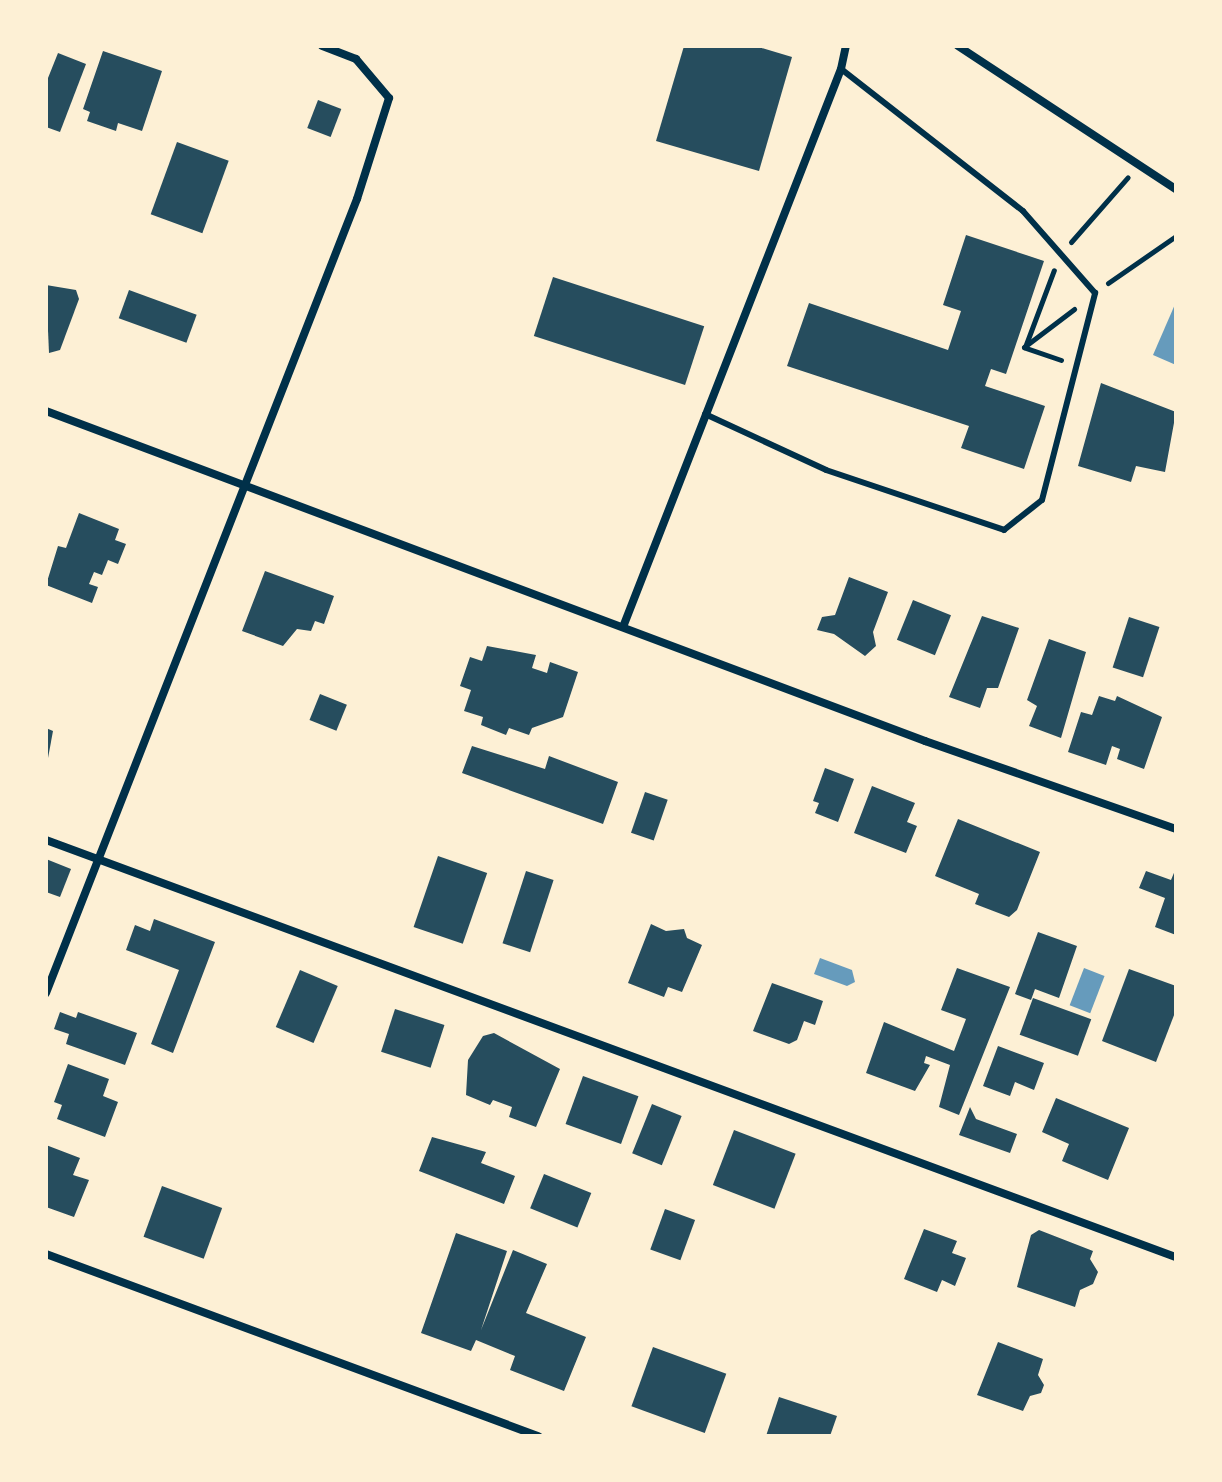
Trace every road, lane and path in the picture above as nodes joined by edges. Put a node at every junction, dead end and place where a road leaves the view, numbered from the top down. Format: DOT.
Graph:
graph roads {
  1 [pos="322,46"];
  2 [pos="846,46"];
  3 [pos="958,46"];
  4 [pos="841,69"];
  5 [pos="1176,189"];
  6 [pos="46,411"];
  7 [pos="705,414"];
  8 [pos="245,485"];
  9 [pos="623,627"];
  10 [pos="1176,829"];
  11 [pos="46,840"];
  12 [pos="97,859"];
  13 [pos="46,993"];
  14 [pos="46,1254"];
  15 [pos="1176,1257"];
  16 [pos="538,1436"];
  1 -- 8 [label="street"];
  2 -- 4 [label="street"];
  3 -- 5 [label="street"];
  4 -- 7 [label="street"];
  4 -- 7 [label="lane"];
  6 -- 8 [label="street"];
  7 -- 9 [label="street"];
  8 -- 9 [label="street"];
  8 -- 12 [label="street"];
  9 -- 10 [label="street"];
  11 -- 12 [label="street"];
  12 -- 13 [label="street"];
  12 -- 15 [label="street"];
  14 -- 16 [label="street"];
}
